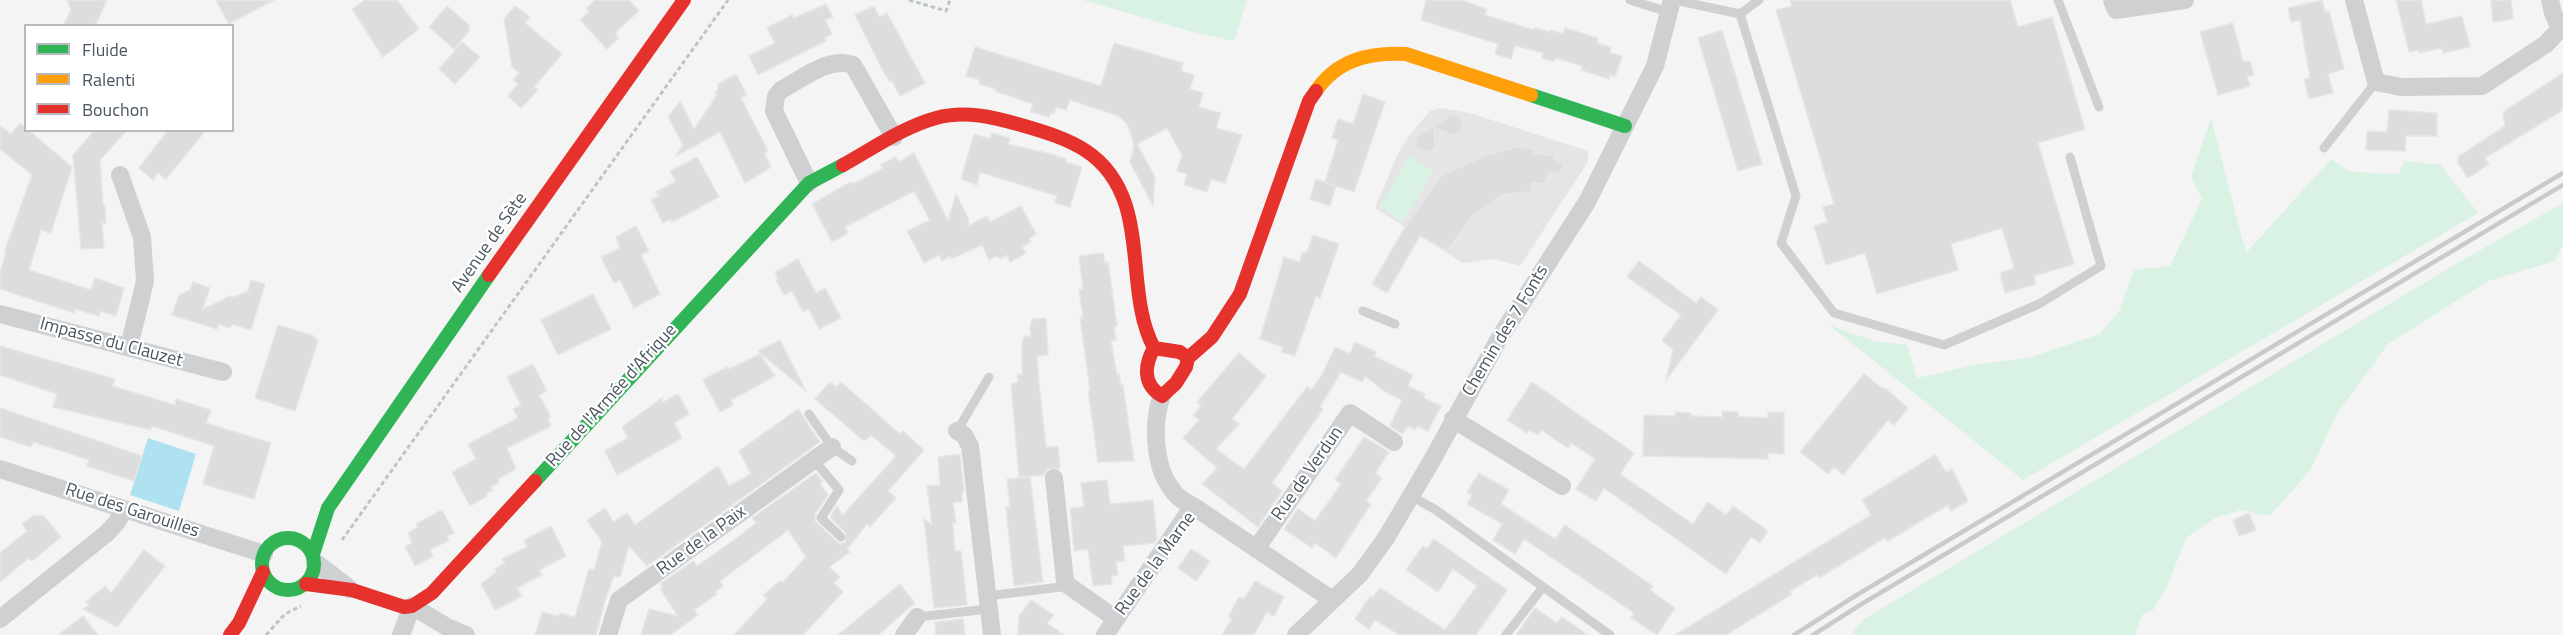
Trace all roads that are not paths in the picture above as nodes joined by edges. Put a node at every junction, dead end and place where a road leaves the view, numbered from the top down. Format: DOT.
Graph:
graph roads {
  1 [pos="684,0"];
  2 [pos="1630,0"];
  3 [pos="1759,0"];
  4 [pos="2058,0"];
  5 [pos="2112,0"];
  6 [pos="2185,0"];
  7 [pos="2354,0"];
  8 [pos="2550,0"];
  9 [pos="1672,4"];
  10 [pos="1740,14"];
  11 [pos="2562,29"];
  12 [pos="2376,82"];
  13 [pos="2098,107"];
  14 [pos="1625,126"];
  15 [pos="894,137"];
  16 [pos="2324,148"];
  17 [pos="2070,157"];
  18 [pos="120,175"];
  19 [pos="808,183"];
  20 [pos="1363,311"];
  21 [pos="0,314"];
  22 [pos="1395,324"];
  23 [pos="129,347"];
  24 [pos="1154,348"];
  25 [pos="1188,358"];
  26 [pos="223,372"];
  27 [pos="989,377"];
  28 [pos="1162,396"];
  29 [pos="809,414"];
  30 [pos="1453,419"];
  31 [pos="957,431"];
  32 [pos="1394,442"];
  33 [pos="832,447"];
  34 [pos="814,460"];
  35 [pos="852,461"];
  36 [pos="0,469"];
  37 [pos="1054,478"];
  38 [pos="1562,486"];
  39 [pos="1411,496"];
  40 [pos="1193,506"];
  41 [pos="328,508"];
  42 [pos="124,509"];
  43 [pos="841,537"];
  44 [pos="286,538"];
  45 [pos="1256,549"];
  46 [pos="314,558"];
  47 [pos="263,563"];
  48 [pos="306,584"];
  49 [pos="1069,586"];
  50 [pos="1543,587"];
  51 [pos="352,590"];
  52 [pos="273,598"];
  53 [pos="1331,599"];
  54 [pos="988,603"];
  55 [pos="412,606"];
  56 [pos="917,617"];
  57 [pos="0,619"];
  58 [pos="1116,619"];
  59 [pos="239,623"];
  60 [pos="230,635"];
  61 [pos="401,635"];
  62 [pos="466,635"];
  63 [pos="608,635"];
  64 [pos="904,635"];
  65 [pos="992,635"];
  66 [pos="1105,635"];
  67 [pos="1296,635"];
  68 [pos="1506,635"];
  69 [pos="1610,635"];
  1 -- 41 [label="street, Avenue de Sète"];
  2 -- 9 [label="lane"];
  3 -- 10 [label="lane"];
  4 -- 13 [label="lane"];
  5 -- 6 [label="street"];
  7 -- 12 [label="street"];
  8 -- 11 [label="street"];
  9 -- 10 [label="lane"];
  9 -- 14 [label="street, Chemin des 7 Fonts"];
  10 -- 17 [label="lane"];
  11 -- 12 [label="street"];
  12 -- 16 [label="lane"];
  14 -- 25 [label="street"];
  14 -- 30 [label="street, Chemin des 7 Fonts"];
  15 -- 19 [label="street, Rue de l'Armée d'Afrique"];
  15 -- 19 [label="street"];
  15 -- 24 [label="street, Rue de l'Armée d'Afrique"];
  18 -- 23 [label="street"];
  19 -- 55 [label="street, Rue de l'Armée d'Afrique"];
  20 -- 22 [label="lane"];
  21 -- 23 [label="street, Impasse du Clauzet"];
  23 -- 26 [label="street, Impasse du Clauzet"];
  24 -- 25 [label="street"];
  24 -- 28 [label="street"];
  25 -- 28 [label="street"];
  27 -- 31 [label="lane"];
  28 -- 40 [label="street"];
  29 -- 33 [label="lane"];
  30 -- 38 [label="street"];
  30 -- 39 [label="street, Chemin des 7 Fonts"];
  31 -- 54 [label="street"];
  32 -- 45 [label="street, Rue de Verdun"];
  33 -- 34 [label="street, Rue de la Paix"];
  33 -- 35 [label="lane"];
  34 -- 43 [label="lane"];
  34 -- 63 [label="street, Rue de la Paix"];
  36 -- 42 [label="street, Rue des Garouilles"];
  37 -- 49 [label="street"];
  39 -- 50 [label="lane"];
  39 -- 53 [label="street, Chemin des 7 Fonts"];
  40 -- 45 [label="street, Rue de la Marne"];
  40 -- 58 [label="street, Rue de la Marne"];
  41 -- 44 [label="street, Avenue de Sète"];
  41 -- 46 [label="street, Avenue de Sète"];
  42 -- 47 [label="street, Rue des Garouilles"];
  42 -- 57 [label="street"];
  44 -- 46 [label="street"];
  44 -- 47 [label="street"];
  45 -- 53 [label="street, Rue de la Marne"];
  46 -- 48 [label="street"];
  46 -- 51 [label="street"];
  47 -- 52 [label="street"];
  47 -- 59 [label="street"];
  48 -- 51 [label="street"];
  48 -- 52 [label="street"];
  49 -- 54 [label="lane"];
  49 -- 58 [label="street"];
  50 -- 68 [label="lane"];
  50 -- 69 [label="lane"];
  51 -- 55 [label="street"];
  52 -- 59 [label="street"];
  53 -- 67 [label="street, Chemin des 7 Fonts"];
  54 -- 56 [label="lane"];
  54 -- 65 [label="street"];
  55 -- 61 [label="street"];
  55 -- 62 [label="street"];
  56 -- 64 [label="street"];
  58 -- 66 [label="street, Rue de la Marne"];
  59 -- 60 [label="street"];
}
